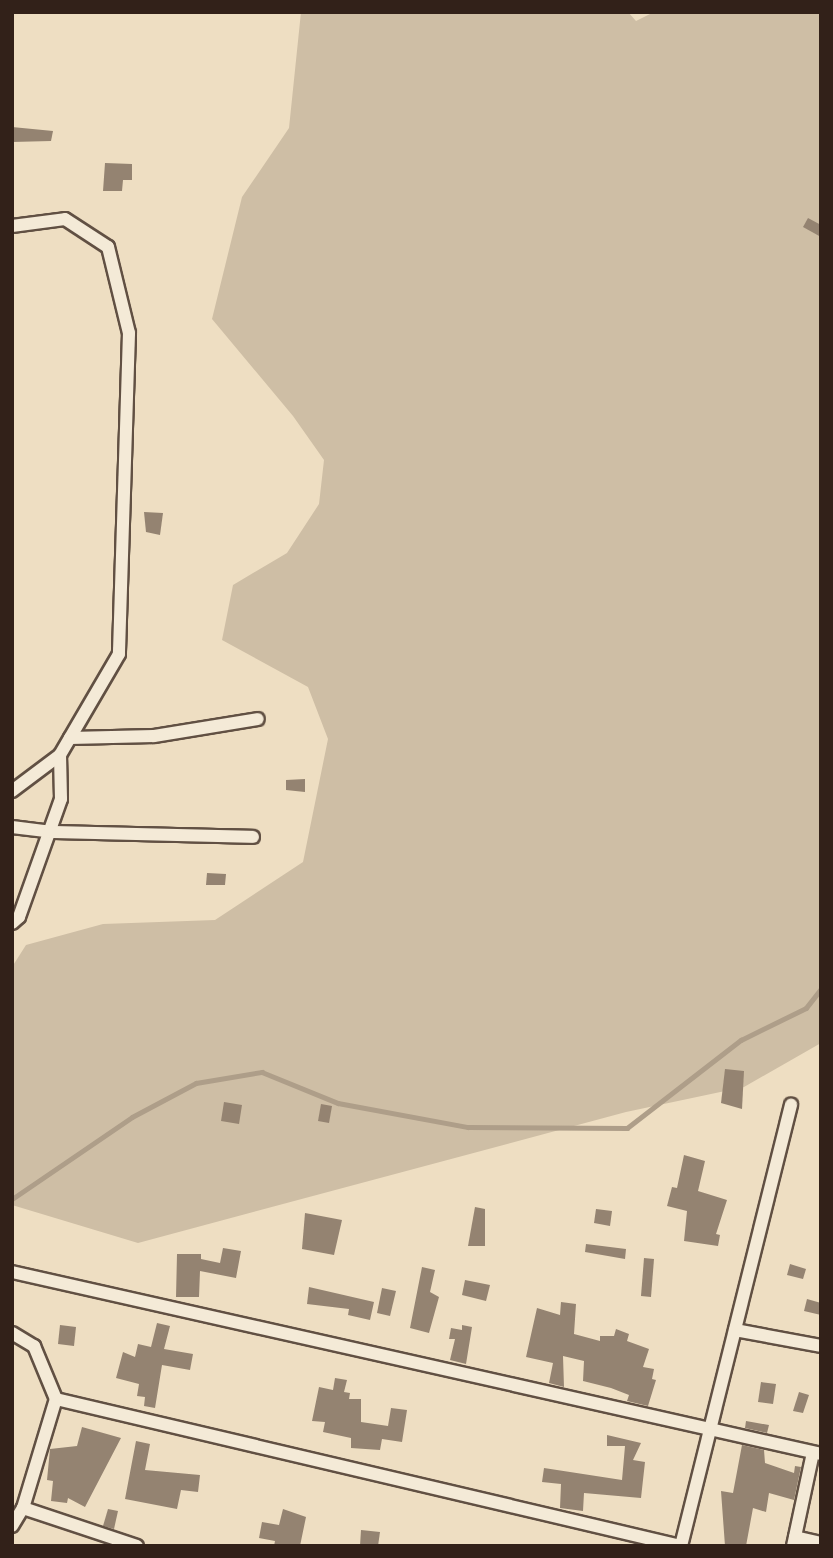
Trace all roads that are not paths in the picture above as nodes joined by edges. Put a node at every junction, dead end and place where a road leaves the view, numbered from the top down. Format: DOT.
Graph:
graph roads {
  1 [pos="12,226"];
  2 [pos="258,719"];
  3 [pos="70,738"];
  4 [pos="60,755"];
  5 [pos="12,791"];
  6 [pos="12,827"];
  7 [pos="50,832"];
  8 [pos="253,837"];
  9 [pos="12,923"];
  10 [pos="791,1104"];
  11 [pos="12,1272"];
  12 [pos="735,1330"];
  13 [pos="12,1334"];
  14 [pos="821,1346"];
  15 [pos="56,1399"];
  16 [pos="710,1430"];
  17 [pos="817,1453"];
  18 [pos="23,1508"];
  19 [pos="12,1526"];
  20 [pos="794,1541"];
  21 [pos="821,1543"];
  22 [pos="137,1546"];
  1 -- 3 [label="street"];
  2 -- 3 [label="street"];
  3 -- 4 [label="street"];
  4 -- 5 [label="street"];
  4 -- 7 [label="street"];
  6 -- 7 [label="street"];
  7 -- 8 [label="street"];
  7 -- 9 [label="street"];
  10 -- 12 [label="street"];
  11 -- 16 [label="street"];
  12 -- 14 [label="street"];
  12 -- 16 [label="street"];
  13 -- 15 [label="street"];
  15 -- 16 [label="street"];
  15 -- 18 [label="street"];
  16 -- 17 [label="street"];
  17 -- 20 [label="street"];
  18 -- 19 [label="street"];
  18 -- 22 [label="street"];
  20 -- 21 [label="street"];
}
